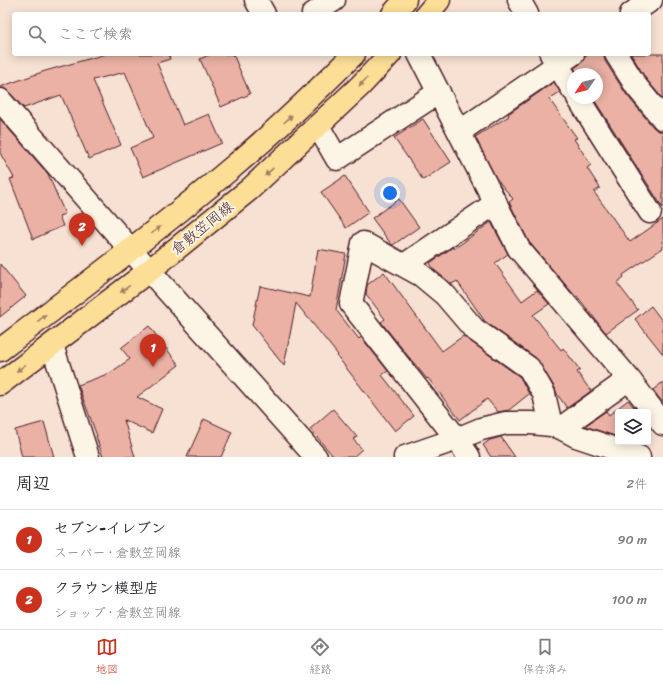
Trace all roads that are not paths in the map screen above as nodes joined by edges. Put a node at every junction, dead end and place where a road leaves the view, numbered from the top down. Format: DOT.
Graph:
graph roads {
  1 [pos="256,0"];
  2 [pos="334,0"];
  3 [pos="439,0"];
  4 [pos="518,0"];
  5 [pos="651,0"];
  6 [pos="263,12"];
  7 [pos="316,12"];
  8 [pos="429,12"];
  9 [pos="526,12"];
  10 [pos="634,12"];
  11 [pos="352,56"];
  12 [pos="388,56"];
  13 [pos="420,56"];
  14 [pos="617,56"];
  15 [pos="560,58"];
  16 [pos="567,75"];
  17 [pos="439,92"];
  18 [pos="0,100"];
  19 [pos="582,104"];
  20 [pos="663,119"];
  21 [pos="318,126"];
  22 [pos="459,132"];
  23 [pos="496,203"];
  24 [pos="650,212"];
  25 [pos="131,250"];
  26 [pos="404,265"];
  27 [pos="150,270"];
  28 [pos="52,345"];
  29 [pos="0,350"];
  30 [pos="628,379"];
  31 [pos="0,384"];
  32 [pos="663,424"];
  33 [pos="556,427"];
  34 [pos="457,439"];
  35 [pos="88,457"];
  36 [pos="316,457"];
  37 [pos="405,457"];
  38 [pos="469,457"];
  39 [pos="639,457"];
  1 -- 6 [label="street"];
  2 -- 7 [label="street"];
  3 -- 8 [label="main road"];
  4 -- 9 [label="street"];
  5 -- 10 [label="street"];
  25 -- 11 [label="main road, 倉敷笠岡線, one-way"];
  12 -- 21 [label="main road, 倉敷笠岡線, one-way"];
  13 -- 17 [label="street"];
  14 -- 20 [label="street"];
  15 -- 16 [label="street"];
  15 -- 22 [label="street"];
  17 -- 21 [label="street"];
  17 -- 22 [label="street"];
  18 -- 25 [label="street"];
  19 -- 24 [label="street"];
  21 -- 27 [label="main road, 倉敷笠岡線, one-way"];
  22 -- 23 [label="street"];
  23 -- 26 [label="street"];
  23 -- 30 [label="street"];
  25 -- 27 [label="street"];
  29 -- 25 [label="main road, 倉敷笠岡線, one-way"];
  26 -- 33 [label="street"];
  26 -- 34 [label="street"];
  27 -- 28 [label="main road, 倉敷笠岡線, one-way"];
  27 -- 36 [label="street"];
  28 -- 31 [label="main road, 倉敷笠岡線, one-way"];
  28 -- 35 [label="street"];
  30 -- 32 [label="street"];
  30 -- 33 [label="street"];
  33 -- 34 [label="street"];
  33 -- 39 [label="street"];
  34 -- 37 [label="street"];
  34 -- 38 [label="street"];
}
